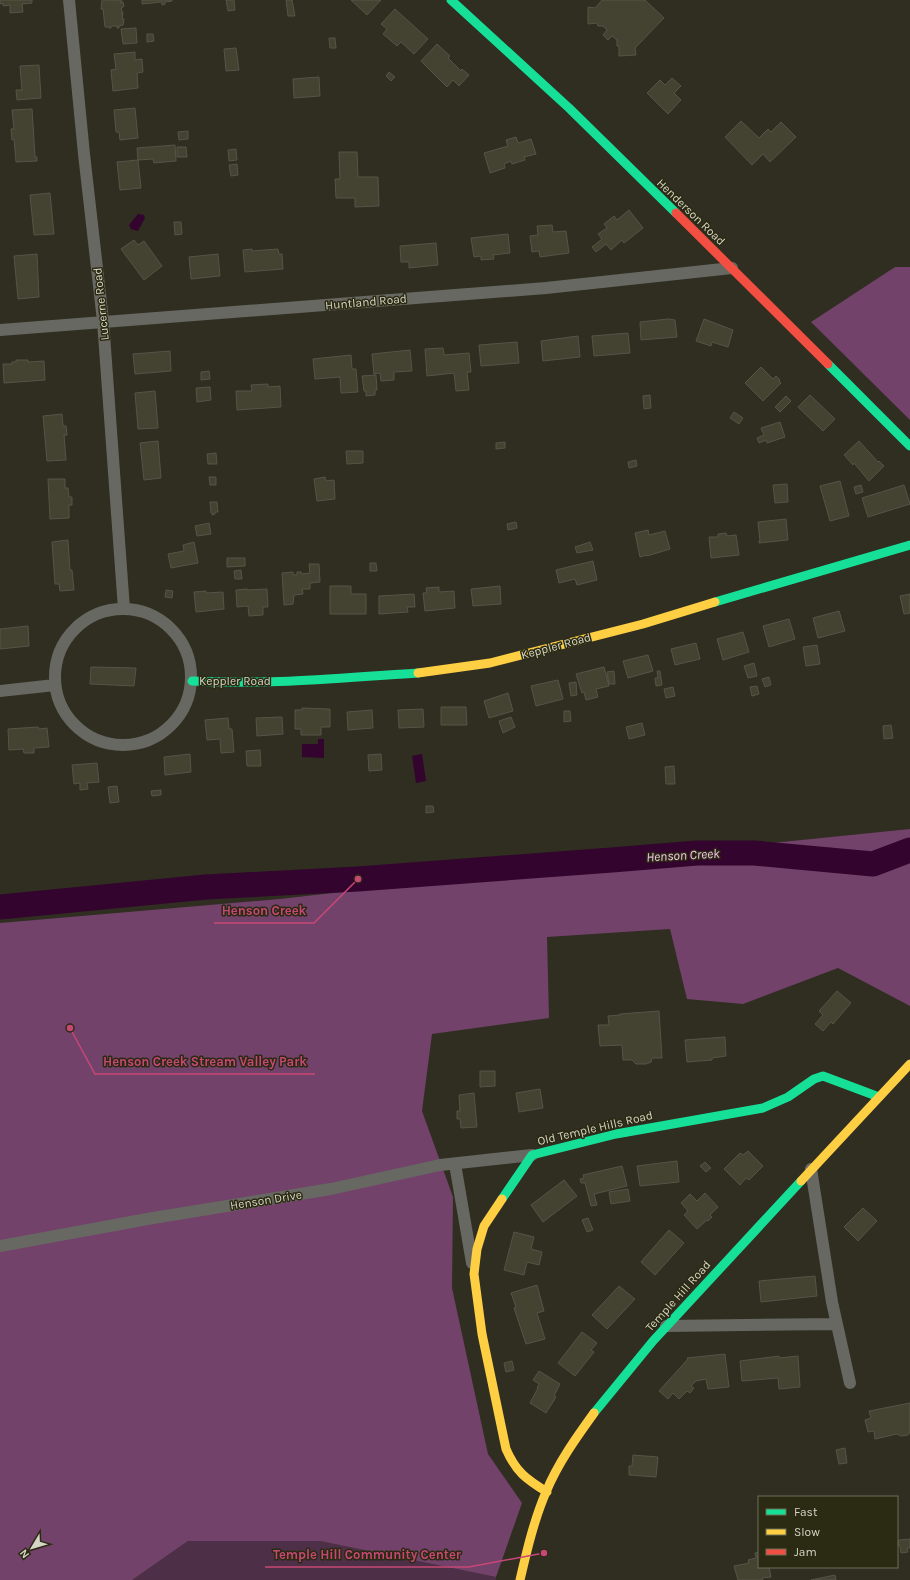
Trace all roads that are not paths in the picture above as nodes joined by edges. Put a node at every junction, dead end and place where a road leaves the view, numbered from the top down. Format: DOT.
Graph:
graph roads {
  1 [pos="69,0"];
  2 [pos="451,0"];
  3 [pos="732,268"];
  4 [pos="103,321"];
  5 [pos="0,330"];
  6 [pos="910,446"];
  7 [pos="910,545"];
  8 [pos="124,609"];
  9 [pos="192,681"];
  10 [pos="55,685"];
  11 [pos="0,691"];
  12 [pos="910,1064"];
  13 [pos="879,1097"];
  14 [pos="532,1155"];
  15 [pos="455,1164"];
  16 [pos="811,1169"];
  17 [pos="0,1246"];
  18 [pos="474,1274"];
  19 [pos="836,1324"];
  20 [pos="666,1326"];
  21 [pos="850,1383"];
  22 [pos="547,1492"];
  23 [pos="520,1580"];
  1 -- 4 [label="street, Lucerne Road"];
  2 -- 3 [label="street, Henderson Road"];
  3 -- 4 [label="street, Huntland Road"];
  3 -- 6 [label="street, Henderson Road"];
  4 -- 5 [label="street, Huntland Road"];
  4 -- 8 [label="street, Lucerne Road"];
  7 -- 9 [label="street, Keppler Road"];
  8 -- 9 [label="street, Keppler Road"];
  8 -- 10 [label="street, Keppler Road"];
  9 -- 10 [label="street, Keppler Road"];
  10 -- 11 [label="street"];
  12 -- 13 [label="street, Temple Hill Road"];
  13 -- 14 [label="street, Old Temple Hills Road"];
  13 -- 16 [label="street, Temple Hill Road"];
  14 -- 15 [label="street, Henson Drive"];
  14 -- 18 [label="street, Old Temple Hills Road"];
  15 -- 17 [label="street, Henson Drive"];
  15 -- 18 [label="street"];
  16 -- 19 [label="street"];
  16 -- 20 [label="street, Temple Hill Road"];
  18 -- 22 [label="street, Old Temple Hills Road"];
  19 -- 20 [label="street"];
  19 -- 21 [label="street"];
  20 -- 22 [label="street, Temple Hill Road"];
  22 -- 23 [label="street, Temple Hill Road"];
}
